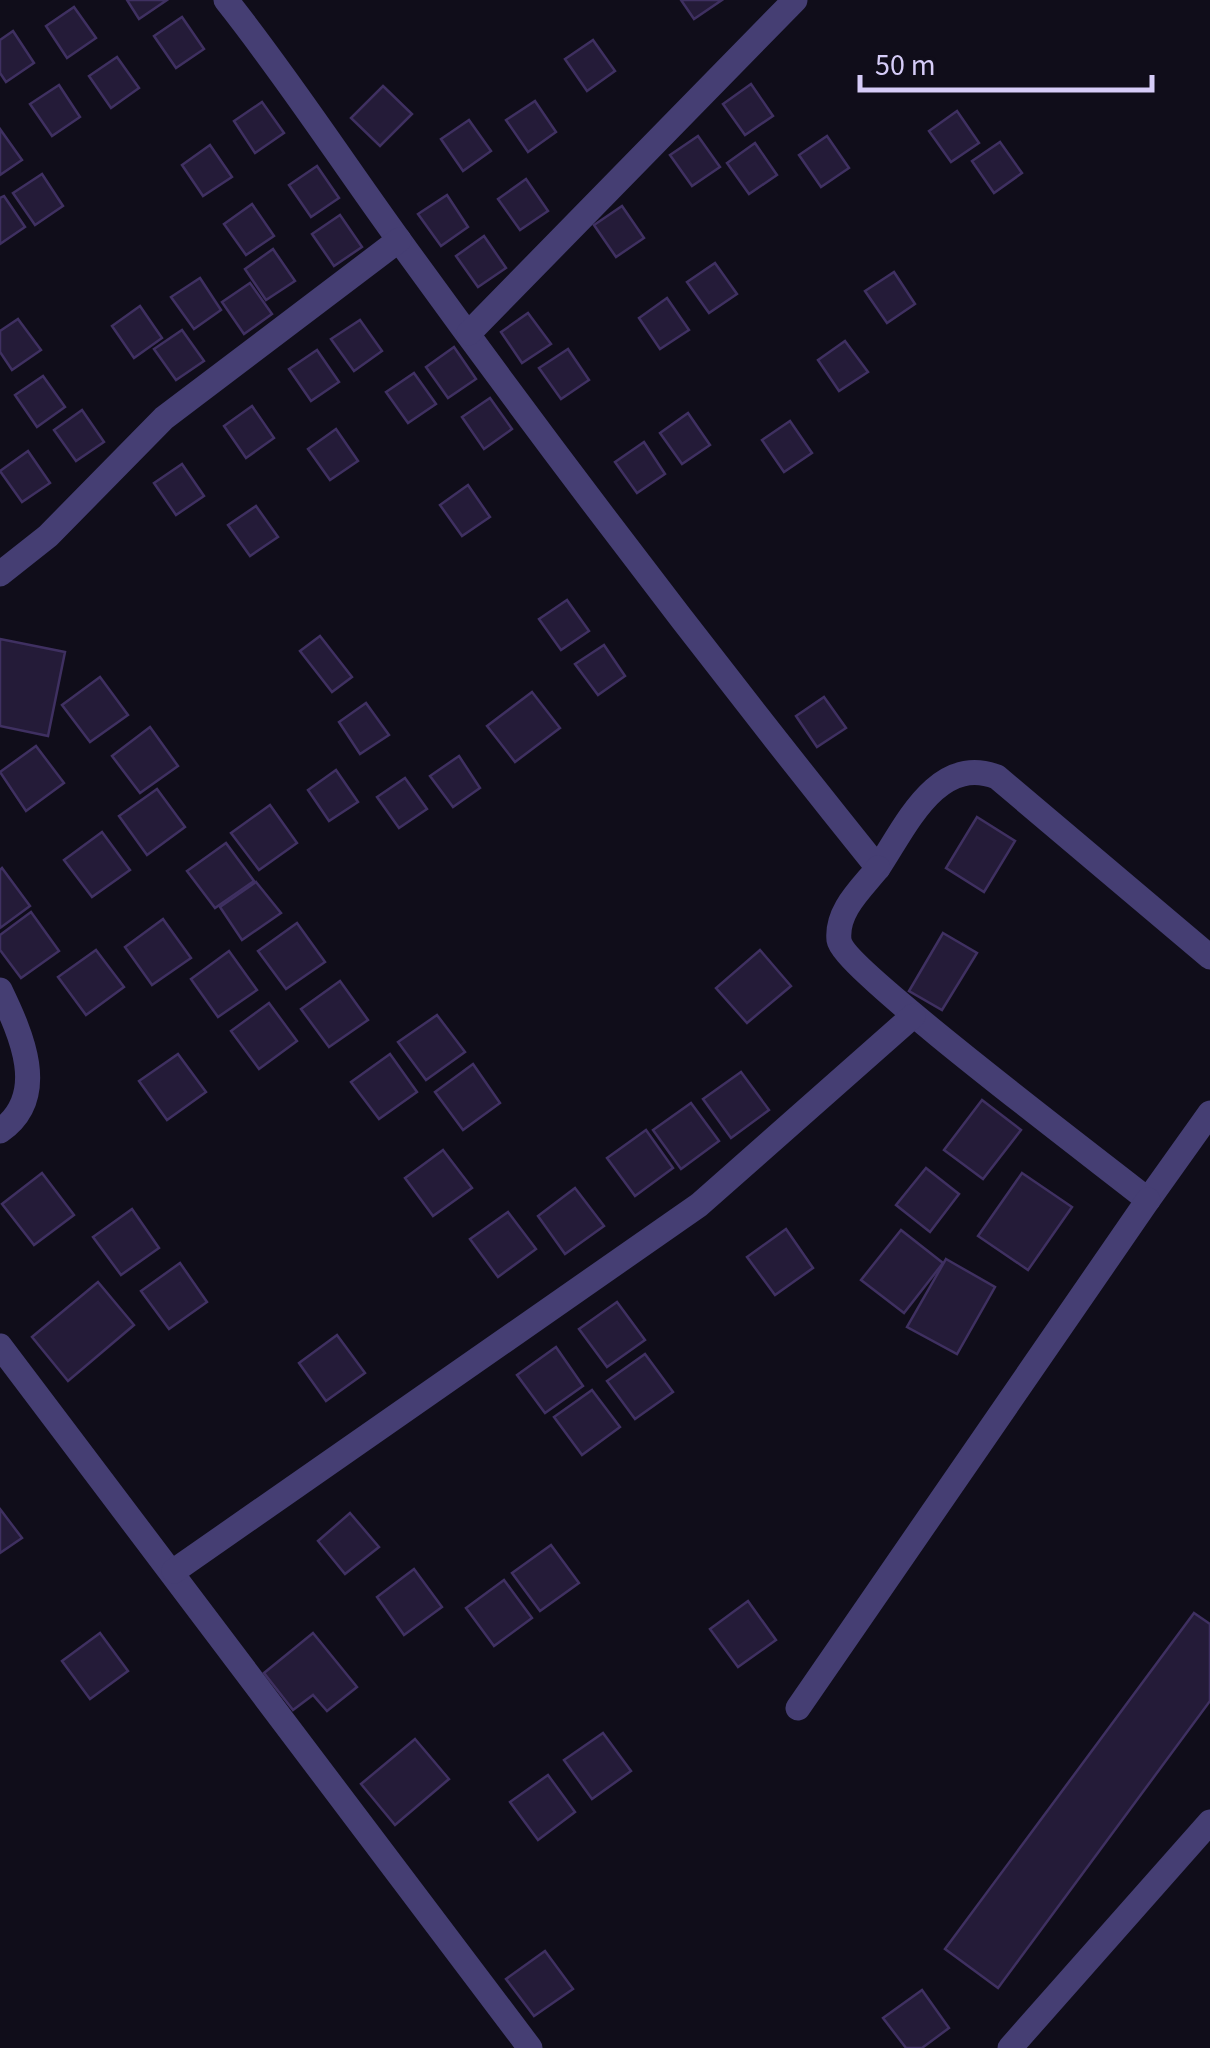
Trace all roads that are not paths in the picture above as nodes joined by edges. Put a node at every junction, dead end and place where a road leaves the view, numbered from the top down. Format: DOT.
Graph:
graph roads {
  1 [pos="226,0"];
  2 [pos="795,0"];
  3 [pos="399,240"];
  4 [pos="469,332"];
  5 [pos="0,574"];
  6 [pos="878,868"];
  7 [pos="1210,957"];
  8 [pos="0,990"];
  9 [pos="913,1016"];
  10 [pos="1210,1113"];
  11 [pos="0,1131"];
  12 [pos="1148,1200"];
  13 [pos="0,1346"];
  14 [pos="174,1570"];
  15 [pos="798,1708"];
  16 [pos="1210,1822"];
  17 [pos="530,2048"];
  18 [pos="1010,2048"];
  1 -- 3 [label="street"];
  2 -- 4 [label="street"];
  3 -- 4 [label="street"];
  3 -- 5 [label="street"];
  4 -- 6 [label="street"];
  6 -- 7 [label="street"];
  6 -- 9 [label="street"];
  8 -- 11 [label="street"];
  9 -- 12 [label="street"];
  9 -- 14 [label="street"];
  10 -- 12 [label="street"];
  12 -- 15 [label="street"];
  13 -- 14 [label="street"];
  14 -- 17 [label="street"];
  16 -- 18 [label="street"];
}
